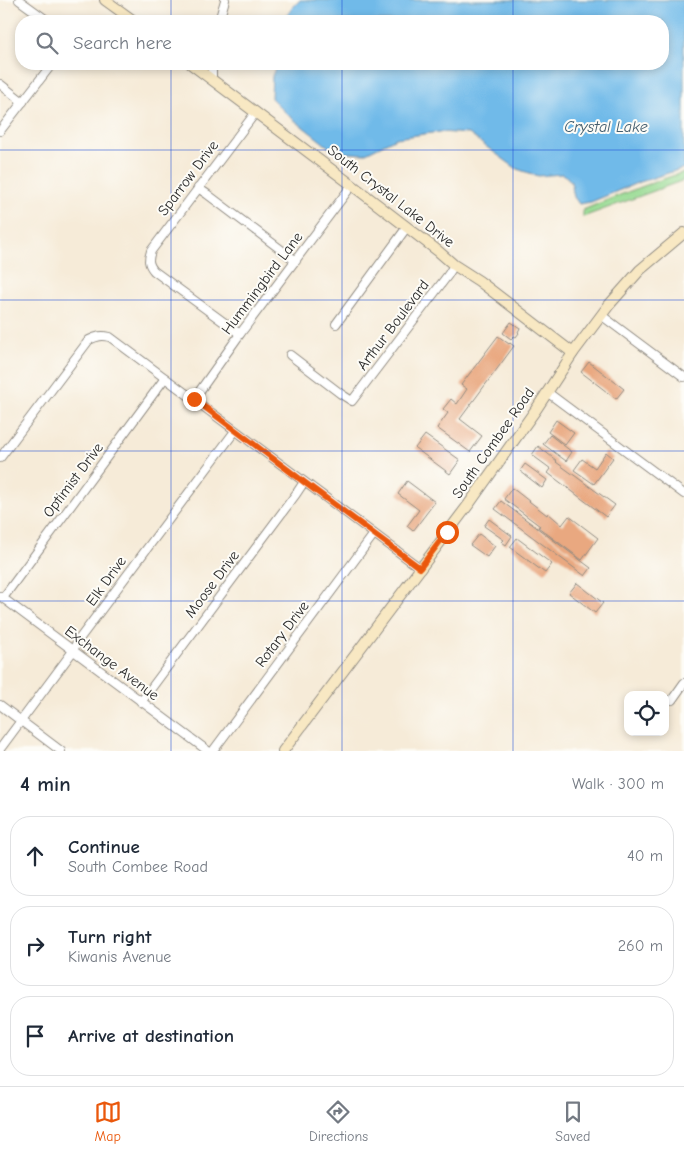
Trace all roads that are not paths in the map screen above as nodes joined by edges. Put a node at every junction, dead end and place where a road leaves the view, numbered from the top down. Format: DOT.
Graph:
graph roads {
  1 [pos="19,0"];
  2 [pos="106,0"];
  3 [pos="226,0"];
  4 [pos="40,15"];
  5 [pos="126,15"];
  6 [pos="221,15"];
  7 [pos="47,70"];
  8 [pos="199,70"];
  9 [pos="212,70"];
  10 [pos="212,79"];
  11 [pos="0,84"];
  12 [pos="23,102"];
  13 [pos="256,112"];
  14 [pos="0,132"];
  15 [pos="352,185"];
  16 [pos="198,188"];
  17 [pos="408,227"];
  18 [pos="684,233"];
  19 [pos="296,261"];
  20 [pos="454,265"];
  21 [pos="601,315"];
  22 [pos="336,324"];
  23 [pos="240,334"];
  24 [pos="573,353"];
  25 [pos="290,355"];
  26 [pos="684,376"];
  27 [pos="166,378"];
  28 [pos="548,392"];
  29 [pos="194,399"];
  30 [pos="235,431"];
  31 [pos="0,458"];
  32 [pos="304,482"];
  33 [pos="684,494"];
  34 [pos="374,534"];
  35 [pos="420,568"];
  36 [pos="2,597"];
  37 [pos="73,651"];
  38 [pos="684,683"];
  39 [pos="672,700"];
  40 [pos="141,702"];
  41 [pos="0,705"];
  42 [pos="21,720"];
  43 [pos="0,749"];
  44 [pos="61,751"];
  45 [pos="208,751"];
  46 [pos="213,751"];
  47 [pos="283,751"];
  1 -- 4 [label="street"];
  2 -- 5 [label="main road"];
  3 -- 6 [label="street"];
  7 -- 12 [label="street"];
  8 -- 10 [label="main road, South Crystal Lake Drive"];
  9 -- 10 [label="street"];
  10 -- 13 [label="main road, South Crystal Lake Drive"];
  11 -- 12 [label="street"];
  12 -- 14 [label="street"];
  13 -- 15 [label="main road, South Crystal Lake Drive"];
  13 -- 16 [label="street, Sparrow Drive"];
  15 -- 17 [label="main road, South Crystal Lake Drive"];
  15 -- 19 [label="street, Hummingbird Lane"];
  16 -- 19 [label="street"];
  16 -- 23 [label="street, Sparrow Drive"];
  17 -- 20 [label="main road, South Crystal Lake Drive"];
  17 -- 22 [label="street"];
  18 -- 21 [label="main road, South Combee Road"];
  19 -- 23 [label="street, Hummingbird Lane"];
  20 -- 24 [label="main road, South Crystal Lake Drive"];
  20 -- 25 [label="street, Arthur Boulevard"];
  21 -- 24 [label="main road, South Combee Road"];
  21 -- 26 [label="street"];
  23 -- 29 [label="street, Hummingbird Lane"];
  24 -- 28 [label="main road, South Combee Road"];
  27 -- 29 [label="street"];
  27 -- 31 [label="street"];
  27 -- 36 [label="street, Optimist Drive"];
  28 -- 33 [label="street"];
  28 -- 35 [label="main road, South Combee Road"];
  29 -- 30 [label="street"];
  30 -- 32 [label="street"];
  30 -- 37 [label="street, Elk Drive"];
  32 -- 34 [label="street"];
  32 -- 40 [label="street, Moose Drive"];
  34 -- 35 [label="street"];
  34 -- 46 [label="street, Rotary Drive"];
  35 -- 47 [label="main road, South Combee Road"];
  36 -- 37 [label="street, Exchange Avenue"];
  37 -- 40 [label="street, Exchange Avenue"];
  37 -- 42 [label="street, Elk Drive"];
  38 -- 39 [label="street"];
  40 -- 45 [label="street, Exchange Avenue"];
  41 -- 42 [label="street"];
  42 -- 43 [label="street, Elk Drive"];
  42 -- 44 [label="street"];
}
